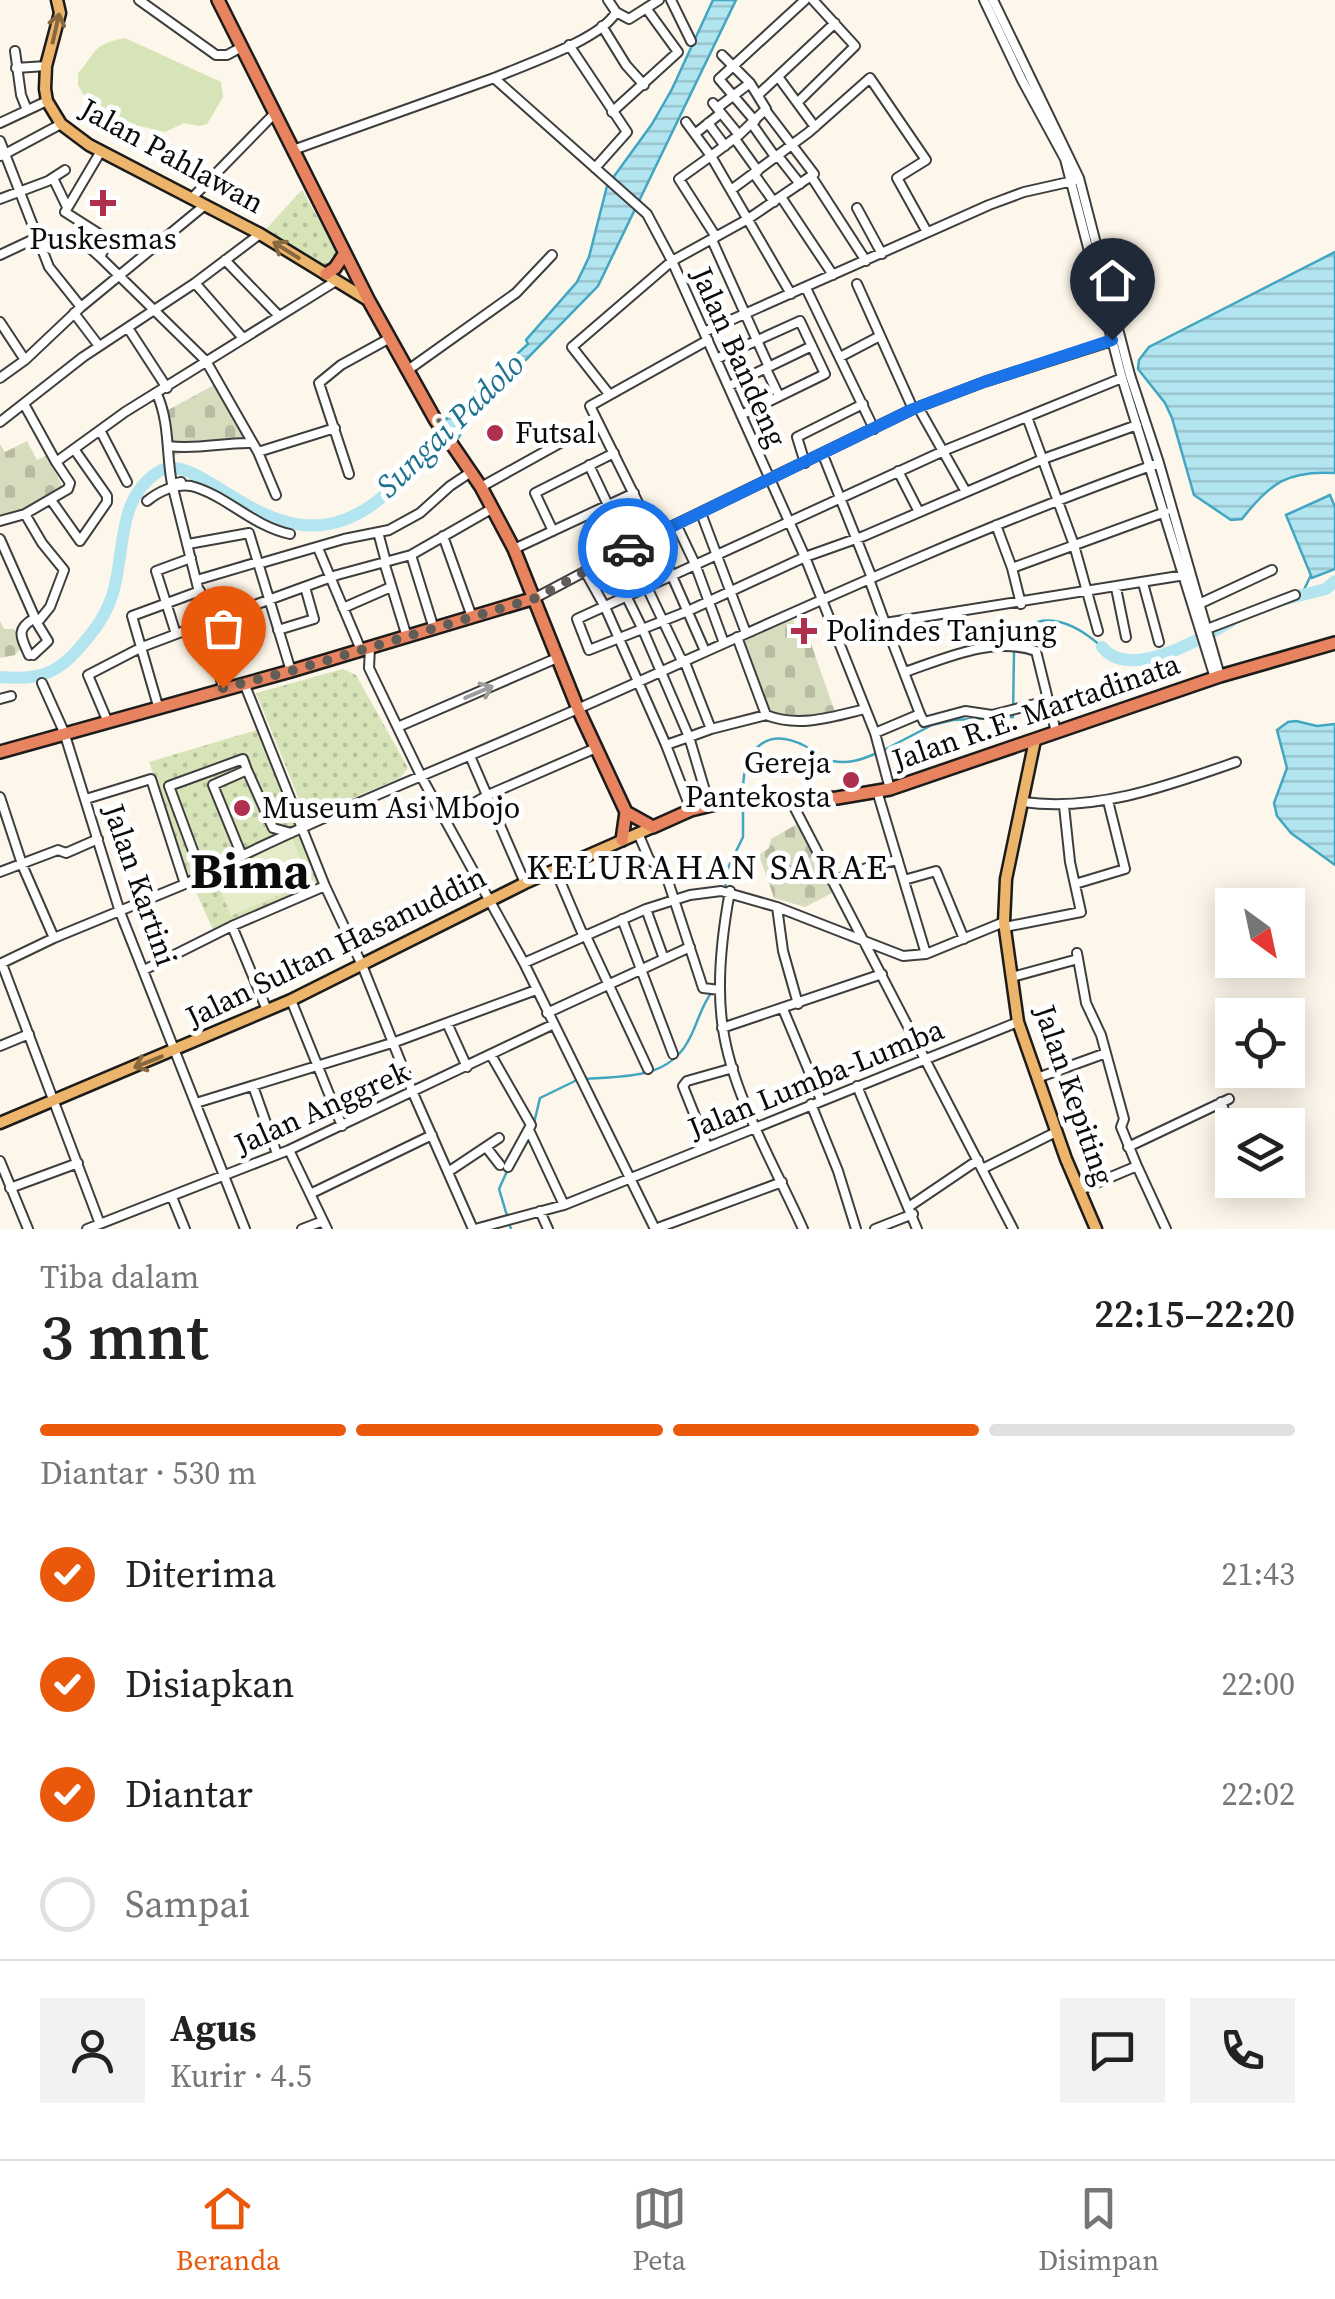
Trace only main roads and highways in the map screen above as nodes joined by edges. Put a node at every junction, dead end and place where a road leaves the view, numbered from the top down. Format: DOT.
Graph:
graph roads {
  1 [pos="57,0"];
  2 [pos="218,0"];
  3 [pos="345,253"];
  4 [pos="331,277"];
  5 [pos="369,301"];
  6 [pos="536,598"];
  7 [pos="1335,643"];
  8 [pos="1036,740"];
  9 [pos="0,752"];
  10 [pos="709,804"];
  11 [pos="626,812"];
  12 [pos="653,827"];
  13 [pos="622,840"];
  14 [pos="0,1123"];
  15 [pos="1096,1229"];
  4 -- 1 [label="main road, Jalan Pahlawan, one-way"];
  2 -- 3 [label="highway"];
  3 -- 4 [label="highway"];
  3 -- 5 [label="highway"];
  4 -- 5 [label="main road, Jalan Pahlawan"];
  5 -- 6 [label="highway"];
  6 -- 9 [label="highway"];
  6 -- 11 [label="highway"];
  7 -- 8 [label="highway, Jalan R.E. Martadinata"];
  8 -- 10 [label="highway, Jalan R.E. Martadinata"];
  8 -- 15 [label="main road, Jalan Kepiting"];
  10 -- 12 [label="highway, Jalan Sultan Hasanuddin"];
  11 -- 12 [label="highway"];
  11 -- 13 [label="highway"];
  12 -- 13 [label="main road, Jalan Sultan Hasanuddin"];
  13 -- 14 [label="main road, Jalan Sultan Hasanuddin, one-way"];
}
